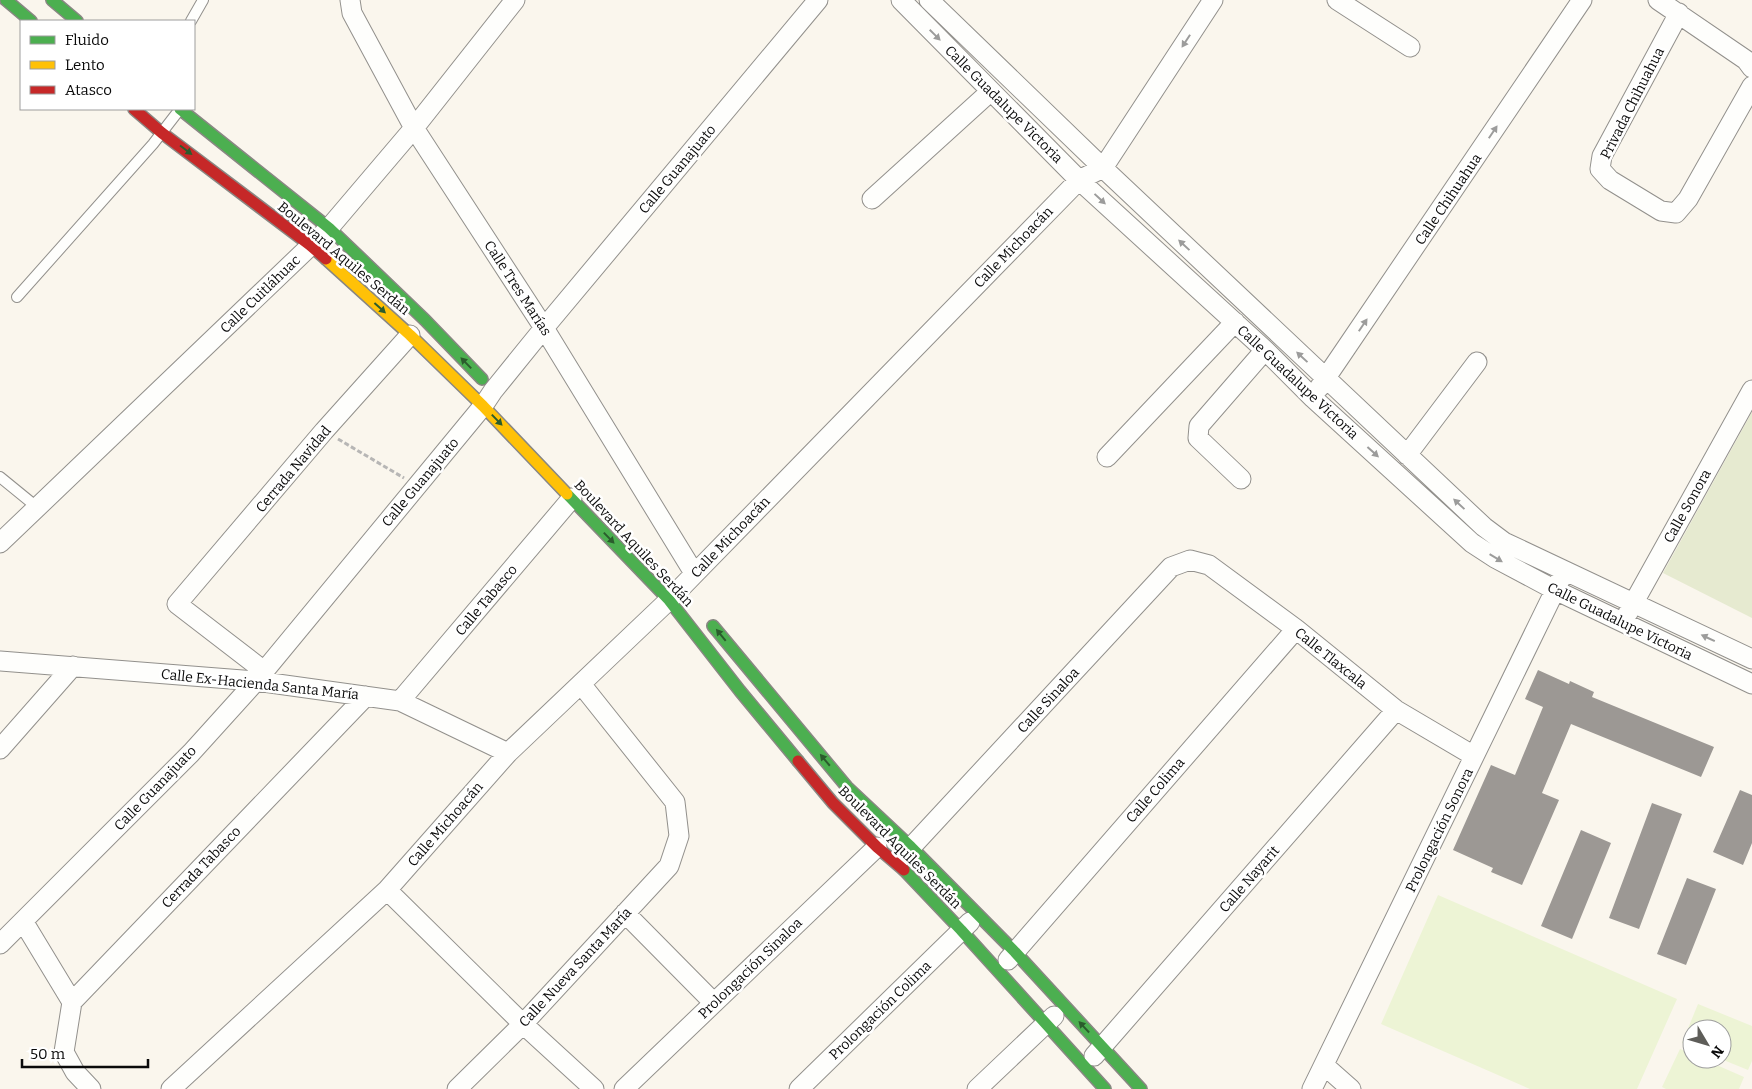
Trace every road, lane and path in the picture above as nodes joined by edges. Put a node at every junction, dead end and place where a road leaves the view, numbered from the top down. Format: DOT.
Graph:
graph roads {
  1 [pos="52,0"];
  2 [pos="350,0"];
  3 [pos="515,0"];
  4 [pos="818,0"];
  5 [pos="901,0"];
  6 [pos="929,0"];
  7 [pos="1213,0"];
  8 [pos="1337,0"];
  9 [pos="1582,0"];
  10 [pos="1658,0"];
  11 [pos="199,2"];
  12 [pos="5,3"];
  13 [pos="1679,13"];
  14 [pos="30,20"];
  15 [pos="77,20"];
  16 [pos="191,20"];
  17 [pos="1410,47"];
  18 [pos="1752,68"];
  19 [pos="1752,86"];
  20 [pos="991,91"];
  21 [pos="135,110"];
  22 [pos="179,110"];
  23 [pos="181,110"];
  24 [pos="414,128"];
  25 [pos="162,132"];
  26 [pos="1103,168"];
  27 [pos="1079,180"];
  28 [pos="872,199"];
  29 [pos="329,228"];
  30 [pos="310,245"];
  31 [pos="17,298"];
  32 [pos="1235,322"];
  33 [pos="544,328"];
  34 [pos="410,335"];
  35 [pos="1265,350"];
  36 [pos="1477,362"];
  37 [pos="1326,379"];
  38 [pos="1752,390"];
  39 [pos="492,398"];
  40 [pos="1312,398"];
  41 [pos="324,431"];
  42 [pos="1407,455"];
  43 [pos="1108,457"];
  44 [pos="0,477"];
  45 [pos="1241,479"];
  46 [pos="417,486"];
  47 [pos="572,498"];
  48 [pos="38,508"];
  49 [pos="0,543"];
  50 [pos="1190,560"];
  51 [pos="1564,570"];
  52 [pos="694,573"];
  53 [pos="1555,590"];
  54 [pos="678,591"];
  55 [pos="1633,603"];
  56 [pos="705,616"];
  57 [pos="1622,623"];
  58 [pos="1296,629"];
  59 [pos="1752,659"];
  60 [pos="0,662"];
  61 [pos="73,666"];
  62 [pos="260,676"];
  63 [pos="581,684"];
  64 [pos="1752,684"];
  65 [pos="366,696"];
  66 [pos="400,702"];
  67 [pos="1396,710"];
  68 [pos="0,749"];
  69 [pos="508,753"];
  70 [pos="1474,756"];
  71 [pos="876,847"];
  72 [pos="912,847"];
  73 [pos="897,863"];
  74 [pos="387,890"];
  75 [pos="625,913"];
  76 [pos="978,915"];
  77 [pos="23,921"];
  78 [pos="961,930"];
  79 [pos="0,944"];
  80 [pos="1015,952"];
  81 [pos="998,970"];
  82 [pos="72,1002"];
  83 [pos="714,1003"];
  84 [pos="1065,1006"];
  85 [pos="1046,1023"];
  86 [pos="523,1024"];
  87 [pos="1103,1047"];
  88 [pos="1084,1065"];
  89 [pos="1325,1066"];
  90 [pos="91,1089"];
  91 [pos="171,1089"];
  92 [pos="457,1089"];
  93 [pos="594,1089"];
  94 [pos="624,1089"];
  95 [pos="799,1089"];
  96 [pos="976,1089"];
  97 [pos="1105,1089"];
  98 [pos="1141,1089"];
  99 [pos="1312,1089"];
  100 [pos="1351,1089"];
  1 -- 15 [label="street"];
  2 -- 24 [label="street, Calle Tres Marías"];
  3 -- 24 [label="street, Calle Cuitláhuac"];
  4 -- 33 [label="street, Calle Guanajuato"];
  5 -- 20 [label="street, Calle Guadalupe Victoria, one-way"];
  6 -- 26 [label="street, Calle Guadalupe Victoria"];
  7 -- 26 [label="street, one-way"];
  8 -- 17 [label="street"];
  37 -- 9 [label="street, Calle Chihuahua, one-way"];
  10 -- 13 [label="street"];
  11 -- 16 [label="lane"];
  12 -- 14 [label="street"];
  13 -- 18 [label="street"];
  13 -- 19 [label="street, Privada Chihuahua"];
  20 -- 27 [label="street, Calle Guadalupe Victoria"];
  20 -- 28 [label="street"];
  21 -- 25 [label="street, Boulevard Aquiles Serdán"];
  22 -- 25 [label="lane"];
  23 -- 29 [label="street, Boulevard Aquiles Serdán"];
  24 -- 29 [label="street, Calle Cuitláhuac"];
  24 -- 33 [label="street, Calle Tres Marías"];
  25 -- 30 [label="street, Boulevard Aquiles Serdán, one-way"];
  25 -- 31 [label="lane"];
  26 -- 27 [label="street, Calle Michoacán"];
  37 -- 26 [label="street, Calle Guadalupe Victoria, one-way"];
  27 -- 32 [label="street, Calle Guadalupe Victoria, one-way"];
  27 -- 52 [label="street, Calle Michoacán"];
  29 -- 30 [label="street, Calle Cuitláhuac"];
  39 -- 29 [label="street, Boulevard Aquiles Serdán, one-way"];
  30 -- 34 [label="street, Boulevard Aquiles Serdán, one-way"];
  30 -- 48 [label="street, Calle Cuitláhuac"];
  32 -- 35 [label="street, Calle Guadalupe Victoria"];
  32 -- 43 [label="street"];
  33 -- 39 [label="street, Calle Guanajuato"];
  33 -- 52 [label="street, Calle Tres Marías"];
  34 -- 39 [label="street, Boulevard Aquiles Serdán"];
  34 -- 41 [label="street, Cerrada Navidad"];
  35 -- 40 [label="street, Calle Guadalupe Victoria"];
  35 -- 45 [label="street"];
  36 -- 42 [label="street"];
  37 -- 40 [label="street, Calle Chihuahua"];
  37 -- 42 [label="street, Calle Guadalupe Victoria"];
  38 -- 55 [label="street, Calle Sonora"];
  39 -- 46 [label="street, Calle Guanajuato"];
  39 -- 47 [label="street, Boulevard Aquiles Serdán, one-way"];
  40 -- 53 [label="street, Calle Guadalupe Victoria, one-way"];
  41 -- 46 [label="path"];
  41 -- 62 [label="street, Cerrada Navidad"];
  51 -- 42 [label="street, Calle Guadalupe Victoria, one-way"];
  44 -- 48 [label="lane"];
  46 -- 62 [label="street, Calle Guanajuato"];
  47 -- 54 [label="street, Boulevard Aquiles Serdán, one-way"];
  47 -- 66 [label="street, Calle Tabasco"];
  48 -- 49 [label="street, Calle Cuitláhuac"];
  50 -- 58 [label="street, Calle Tlaxcala"];
  50 -- 72 [label="street, Calle Sinaloa"];
  51 -- 53 [label="street, Prolongación Sonora"];
  51 -- 55 [label="street, Calle Guadalupe Victoria"];
  52 -- 54 [label="street, Calle Michoacán"];
  53 -- 57 [label="street, Calle Guadalupe Victoria"];
  53 -- 70 [label="street, Prolongación Sonora"];
  54 -- 63 [label="street, Calle Michoacán"];
  54 -- 71 [label="street, Boulevard Aquiles Serdán"];
  55 -- 57 [label="street, Calle Sonora"];
  59 -- 55 [label="street, Calle Guadalupe Victoria, one-way"];
  72 -- 56 [label="street, Boulevard Aquiles Serdán, one-way"];
  57 -- 64 [label="street, Calle Guadalupe Victoria"];
  58 -- 67 [label="street, Calle Tlaxcala"];
  58 -- 80 [label="street, Calle Colima"];
  60 -- 61 [label="street, Calle Ex-Hacienda Santa María"];
  61 -- 62 [label="street, Calle Ex-Hacienda Santa María"];
  61 -- 68 [label="street"];
  62 -- 65 [label="street, Calle Ex-Hacienda Santa María"];
  62 -- 77 [label="street, Calle Guanajuato"];
  63 -- 69 [label="street, Calle Michoacán"];
  63 -- 75 [label="street, Calle Nueva Santa María"];
  65 -- 66 [label="street, Calle Ex-Hacienda Santa María"];
  65 -- 82 [label="street, Cerrada Tabasco"];
  66 -- 69 [label="street, Calle Ex-Hacienda Santa María"];
  67 -- 70 [label="street, Calle Tlaxcala"];
  67 -- 87 [label="street, Calle Nayarit"];
  69 -- 74 [label="street, Calle Michoacán"];
  70 -- 89 [label="street, Prolongación Sonora"];
  71 -- 73 [label="street, Boulevard Aquiles Serdán"];
  71 -- 83 [label="street, Prolongación Sinaloa"];
  72 -- 73 [label="street, Calle Sinaloa"];
  72 -- 76 [label="street, Boulevard Aquiles Serdán"];
  73 -- 78 [label="street, Boulevard Aquiles Serdán"];
  74 -- 86 [label="street"];
  74 -- 91 [label="street, Calle Michoacán"];
  75 -- 83 [label="street"];
  75 -- 86 [label="street, Calle Nueva Santa María"];
  76 -- 78 [label="street, Prolongación Colima"];
  76 -- 80 [label="street, Boulevard Aquiles Serdán"];
  77 -- 79 [label="street, Calle Guanajuato"];
  77 -- 82 [label="street"];
  78 -- 81 [label="street, Boulevard Aquiles Serdán"];
  78 -- 95 [label="street, Prolongación Colima"];
  80 -- 81 [label="street, Calle Colima"];
  80 -- 84 [label="street, Boulevard Aquiles Serdán"];
  81 -- 85 [label="street, Boulevard Aquiles Serdán"];
  82 -- 90 [label="street"];
  83 -- 94 [label="street, Prolongación Sinaloa"];
  84 -- 85 [label="street"];
  87 -- 84 [label="street, Boulevard Aquiles Serdán, one-way"];
  85 -- 88 [label="street, Boulevard Aquiles Serdán"];
  85 -- 96 [label="street"];
  86 -- 92 [label="street, Calle Nueva Santa María"];
  86 -- 93 [label="street"];
  87 -- 88 [label="street, Calle Nayarit"];
  87 -- 98 [label="street, Boulevard Aquiles Serdán"];
  88 -- 97 [label="street, Boulevard Aquiles Serdán"];
  89 -- 99 [label="street, Prolongación Sonora"];
  89 -- 100 [label="street"];
}
